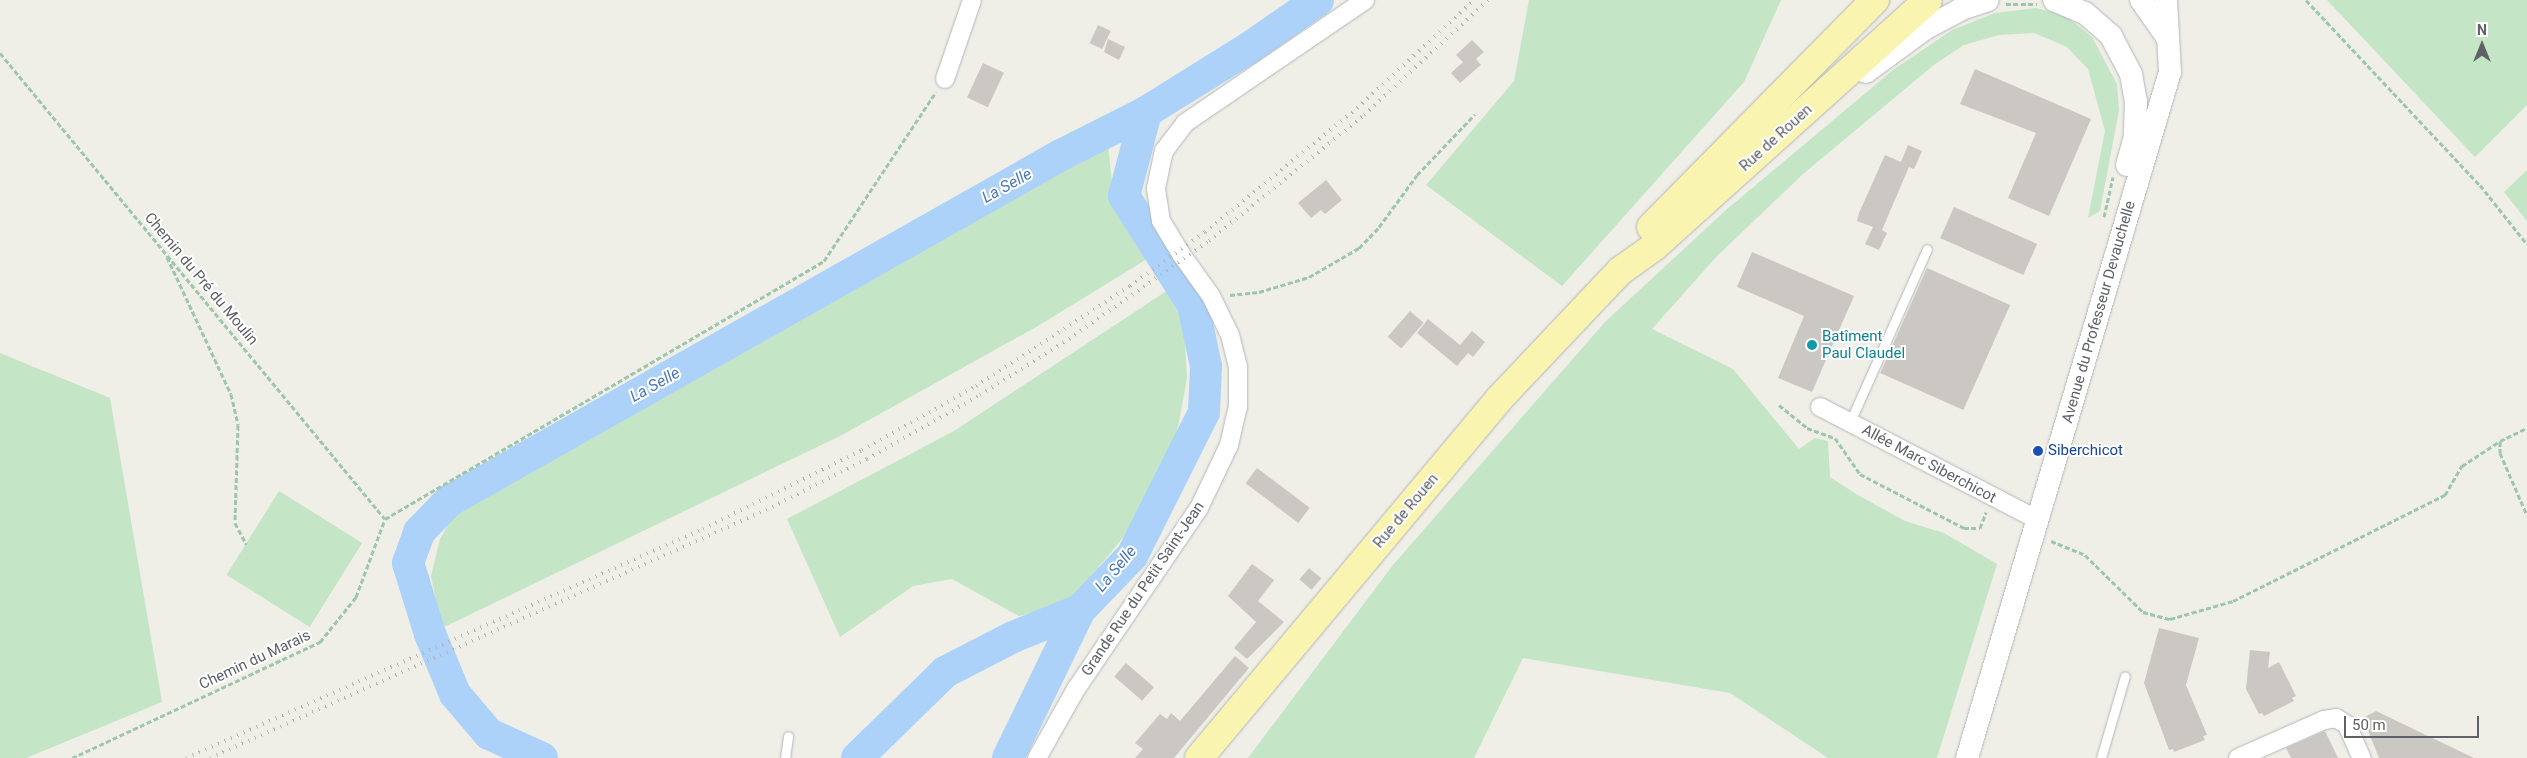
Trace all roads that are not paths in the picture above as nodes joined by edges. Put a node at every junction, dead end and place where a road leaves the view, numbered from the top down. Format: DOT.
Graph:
graph roads {
  1 [pos="972,0"];
  2 [pos="1365,0"];
  3 [pos="1875,0"];
  4 [pos="1928,0"];
  5 [pos="2141,0"];
  6 [pos="2166,0"];
  7 [pos="1995,2"];
  8 [pos="2048,2"];
  9 [pos="2167,38"];
  10 [pos="945,79"];
  11 [pos="1797,120"];
  12 [pos="2114,223"];
  13 [pos="1927,249"];
  14 [pos="1620,271"];
  15 [pos="1820,407"];
  16 [pos="1850,422"];
  17 [pos="2036,528"];
  18 [pos="2125,676"];
  19 [pos="788,736"];
  20 [pos="785,758"];
  21 [pos="1037,758"];
  22 [pos="1198,758"];
  23 [pos="1967,758"];
  24 [pos="2101,758"];
  25 [pos="2238,758"];
  26 [pos="2362,758"];
  1 -- 10 [label="street"];
  2 -- 21 [label="street, Grande Rue du Petit Saint-Jean"];
  3 -- 14 [label="main road, Rue de Rouen"];
  4 -- 11 [label="main road, Rue de Rouen"];
  5 -- 9 [label="street"];
  6 -- 9 [label="street, Avenue du Professeur Devauchelle"];
  7 -- 11 [label="street"];
  8 -- 12 [label="street"];
  9 -- 12 [label="street, Avenue du Professeur Devauchelle"];
  11 -- 14 [label="main road, Rue de Rouen"];
  12 -- 17 [label="street, Avenue du Professeur Devauchelle"];
  13 -- 16 [label="lane"];
  14 -- 22 [label="main road, Rue de Rouen"];
  15 -- 16 [label="street, Allée Marc Siberchicot"];
  16 -- 17 [label="street, Allée Marc Siberchicot"];
  17 -- 23 [label="street, Avenue du Professeur Devauchelle"];
  18 -- 24 [label="lane"];
  19 -- 20 [label="lane"];
  25 -- 26 [label="street"];
}
